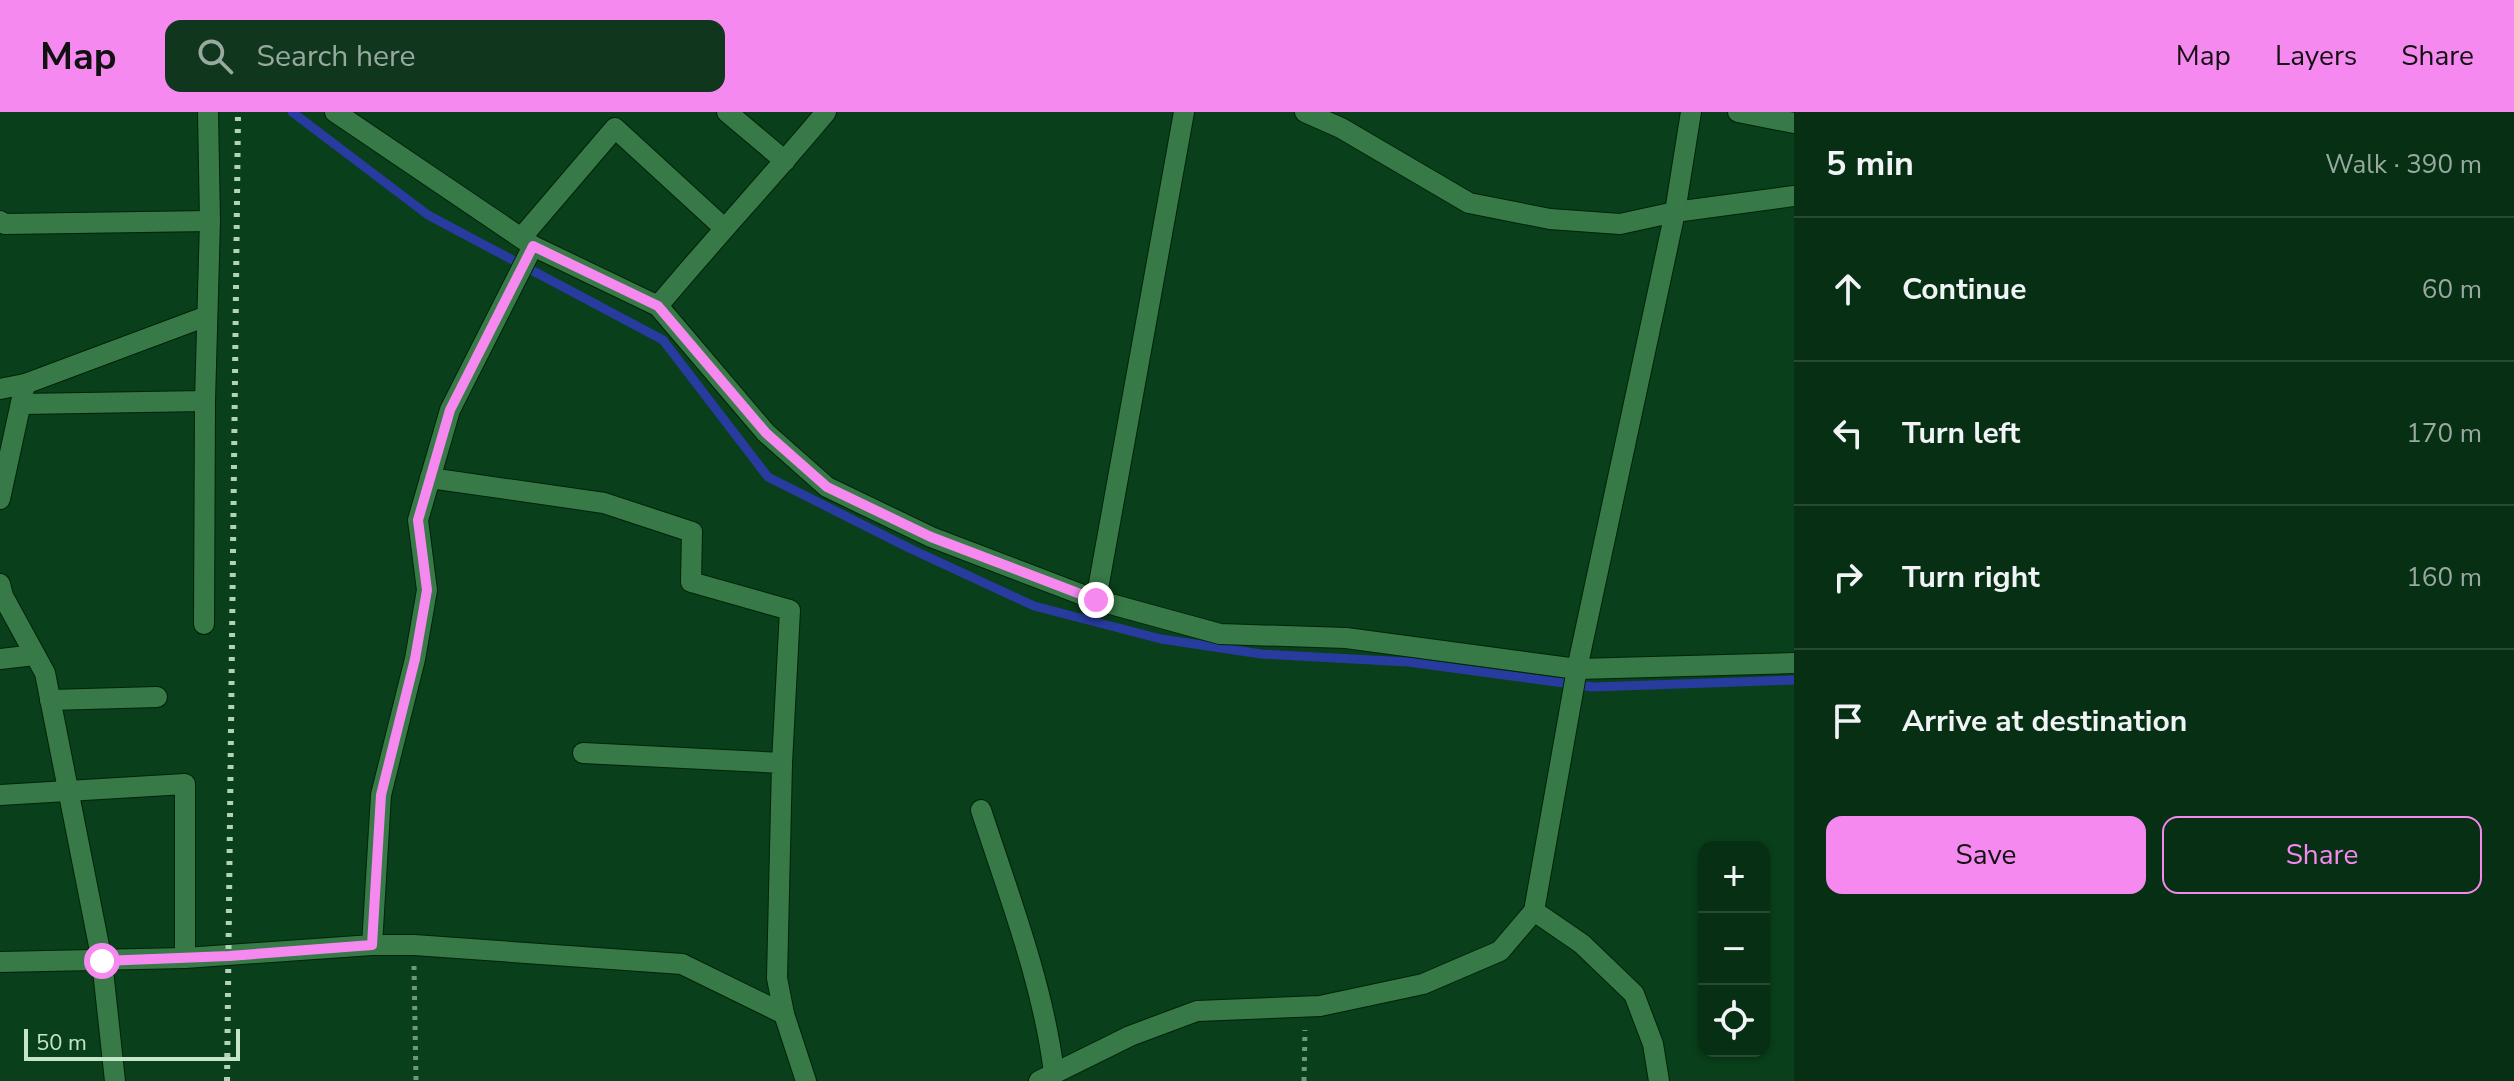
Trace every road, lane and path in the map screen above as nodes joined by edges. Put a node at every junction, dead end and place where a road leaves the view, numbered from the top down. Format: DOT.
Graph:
graph roads {
  1 [pos="208,112"];
  2 [pos="335,112"];
  3 [pos="727,112"];
  4 [pos="826,112"];
  5 [pos="1184,112"];
  6 [pos="1305,112"];
  7 [pos="1691,112"];
  8 [pos="1738,112"];
  9 [pos="1794,123"];
  10 [pos="785,161"];
  11 [pos="1794,196"];
  12 [pos="1675,212"];
  13 [pos="0,221"];
  14 [pos="210,221"];
  15 [pos="724,228"];
  16 [pos="527,242"];
  17 [pos="658,306"];
  18 [pos="207,316"];
  19 [pos="0,389"];
  20 [pos="24,394"];
  21 [pos="205,401"];
  22 [pos="430,478"];
  23 [pos="0,499"];
  24 [pos="0,584"];
  25 [pos="1096,600"];
  26 [pos="204,624"];
  27 [pos="35,655"];
  28 [pos="0,659"];
  29 [pos="1794,663"];
  30 [pos="1577,669"];
  31 [pos="157,697"];
  32 [pos="50,700"];
  33 [pos="583,753"];
  34 [pos="782,763"];
  35 [pos="68,791"];
  36 [pos="0,795"];
  37 [pos="981,810"];
  38 [pos="1534,911"];
  39 [pos="372,945"];
  40 [pos="414,945"];
  41 [pos="185,958"];
  42 [pos="102,961"];
  43 [pos="0,962"];
  44 [pos="1305,1005"];
  45 [pos="784,1014"];
  46 [pos="1047,1077"];
  47 [pos="115,1081"];
  48 [pos="416,1081"];
  49 [pos="806,1081"];
  50 [pos="1304,1081"];
  51 [pos="1659,1081"];
  1 -- 14 [label="street"];
  2 -- 16 [label="street"];
  3 -- 10 [label="street"];
  4 -- 10 [label="street"];
  5 -- 25 [label="street"];
  6 -- 12 [label="street"];
  7 -- 12 [label="street"];
  8 -- 9 [label="street"];
  10 -- 15 [label="street"];
  11 -- 12 [label="street"];
  12 -- 30 [label="street"];
  13 -- 14 [label="street"];
  14 -- 18 [label="street"];
  15 -- 16 [label="street"];
  15 -- 17 [label="street"];
  16 -- 17 [label="street"];
  16 -- 22 [label="street"];
  17 -- 25 [label="street"];
  18 -- 20 [label="street"];
  18 -- 21 [label="street"];
  19 -- 20 [label="street"];
  20 -- 21 [label="street"];
  20 -- 23 [label="street"];
  21 -- 26 [label="street"];
  22 -- 34 [label="street"];
  22 -- 39 [label="street"];
  24 -- 27 [label="street"];
  25 -- 30 [label="street"];
  27 -- 28 [label="street"];
  27 -- 32 [label="street"];
  29 -- 30 [label="street"];
  30 -- 38 [label="street"];
  31 -- 32 [label="street"];
  32 -- 35 [label="street"];
  33 -- 34 [label="street"];
  34 -- 45 [label="street"];
  35 -- 36 [label="street"];
  35 -- 41 [label="street"];
  35 -- 42 [label="street"];
  37 -- 46 [label="street"];
  38 -- 44 [label="street"];
  38 -- 51 [label="street"];
  39 -- 40 [label="street"];
  39 -- 41 [label="street"];
  40 -- 45 [label="street"];
  40 -- 48 [label="path"];
  41 -- 42 [label="street"];
  42 -- 43 [label="street"];
  42 -- 47 [label="street"];
  44 -- 46 [label="street"];
  44 -- 50 [label="path"];
  45 -- 49 [label="street"];
}
